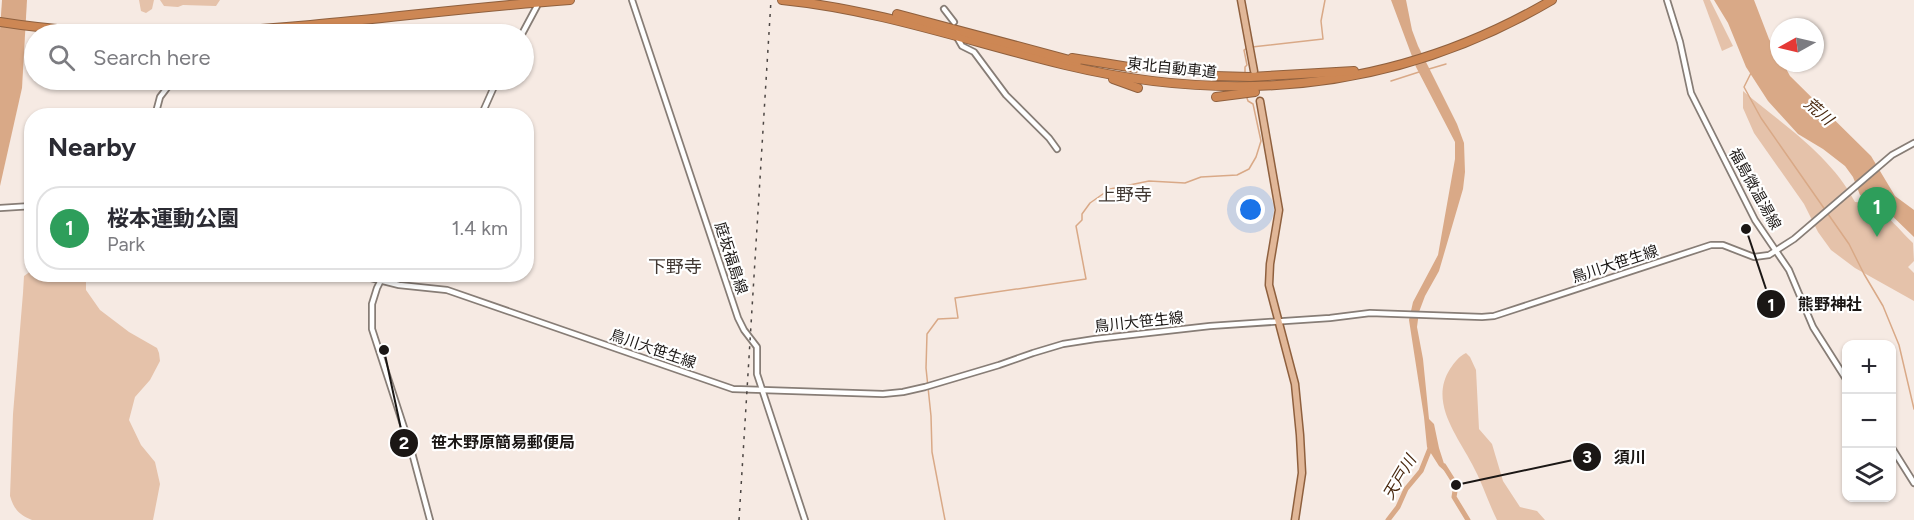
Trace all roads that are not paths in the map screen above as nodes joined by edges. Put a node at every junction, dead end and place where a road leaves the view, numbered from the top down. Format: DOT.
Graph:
graph roads {
  1 [pos="510,0"];
  2 [pos="570,0"];
  3 [pos="632,0"];
  4 [pos="782,0"];
  5 [pos="824,0"];
  6 [pos="1241,0"];
  7 [pos="1542,0"];
  8 [pos="1552,0"];
  9 [pos="1667,0"];
  10 [pos="537,6"];
  11 [pos="944,9"];
  12 [pos="0,17"];
  13 [pos="0,22"];
  14 [pos="954,22"];
  15 [pos="26,24"];
  16 [pos="50,24"];
  17 [pos="262,24"];
  18 [pos="315,24"];
  19 [pos="527,24"];
  20 [pos="958,39"];
  21 [pos="1431,53"];
  22 [pos="1037,55"];
  23 [pos="1136,68"];
  24 [pos="1254,71"];
  25 [pos="1354,73"];
  26 [pos="1215,76"];
  27 [pos="1138,88"];
  28 [pos="166,90"];
  29 [pos="493,90"];
  30 [pos="1216,97"];
  31 [pos="1260,101"];
  32 [pos="157,108"];
  33 [pos="485,108"];
  34 [pos="1914,143"];
  35 [pos="1057,149"];
  36 [pos="24,207"];
  37 [pos="0,208"];
  38 [pos="1776,250"];
  39 [pos="381,282"];
  40 [pos="386,282"];
  41 [pos="1278,321"];
  42 [pos="1842,373"];
  43 [pos="762,391"];
  44 [pos="1896,454"];
  45 [pos="1914,483"];
  46 [pos="430,520"];
  47 [pos="805,520"];
  48 [pos="1295,520"];
  1 -- 17 [label="highway"];
  2 -- 18 [label="highway"];
  3 -- 43 [label="street, 庭坂福島線"];
  4 -- 22 [label="highway, 東北自動車道"];
  5 -- 22 [label="highway, 東北自動車道"];
  6 -- 24 [label="main road"];
  7 -- 21 [label="highway, 東北自動車道"];
  8 -- 21 [label="highway, 東北自動車道"];
  9 -- 38 [label="street, 福島微温湯線"];
  10 -- 19 [label="street"];
  11 -- 14 [label="street"];
  12 -- 16 [label="highway"];
  13 -- 15 [label="highway"];
  20 -- 35 [label="street"];
  21 -- 25 [label="highway, 東北自動車道"];
  22 -- 23 [label="highway"];
  22 -- 25 [label="highway, 東北自動車道"];
  22 -- 27 [label="highway"];
  25 -- 26 [label="highway"];
  25 -- 30 [label="highway"];
  28 -- 32 [label="street"];
  29 -- 33 [label="street"];
  31 -- 41 [label="main road"];
  34 -- 38 [label="street, 鳥川大笹生線"];
  36 -- 37 [label="street"];
  38 -- 41 [label="street, 鳥川大笹生線"];
  38 -- 42 [label="street, 福島微温湯線"];
  39 -- 46 [label="street"];
  40 -- 43 [label="street, 鳥川大笹生線"];
  41 -- 43 [label="street, 鳥川大笹生線"];
  41 -- 48 [label="main road"];
  43 -- 47 [label="street, 庭坂福島線"];
  44 -- 45 [label="street"];
}
